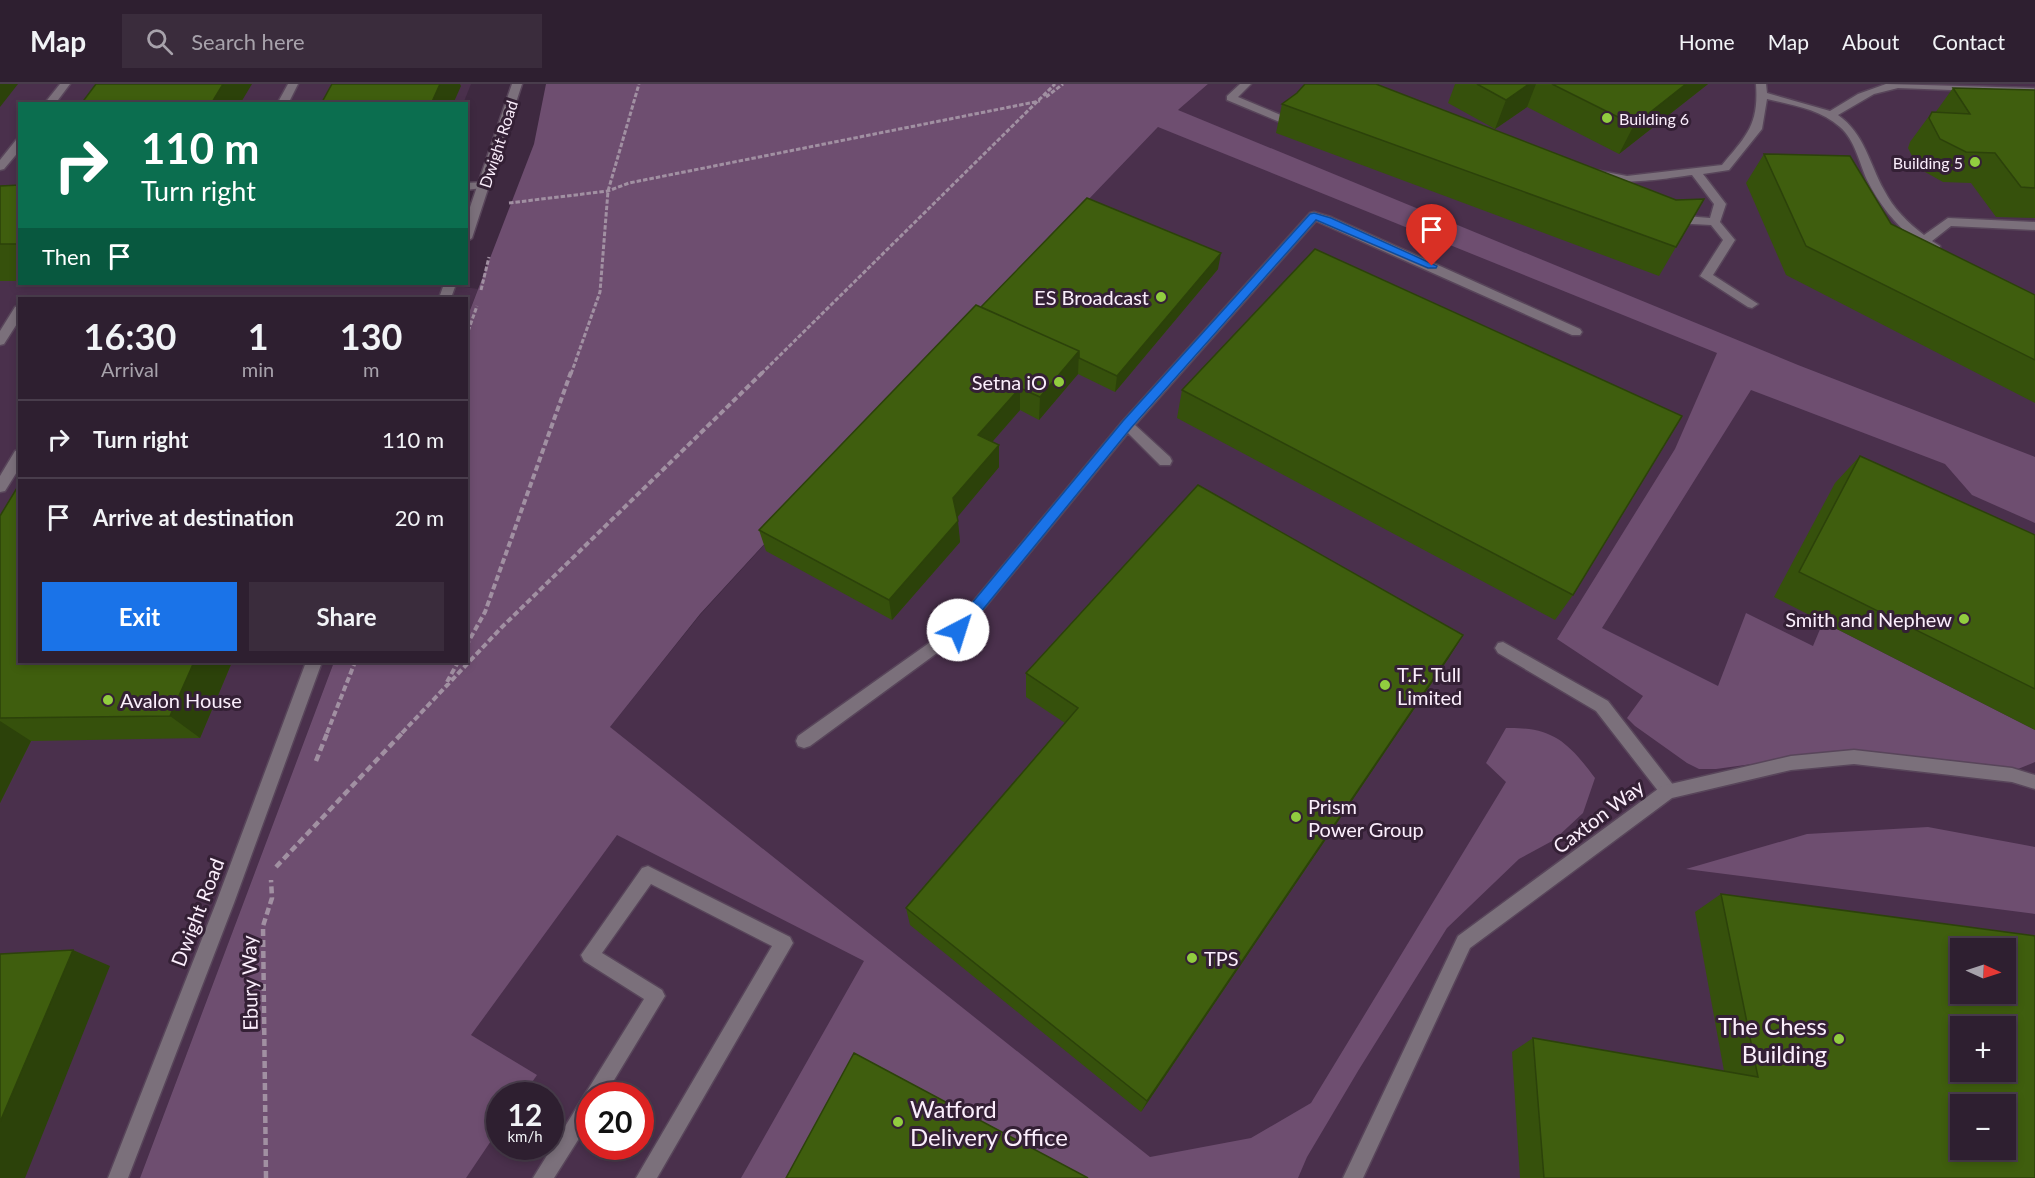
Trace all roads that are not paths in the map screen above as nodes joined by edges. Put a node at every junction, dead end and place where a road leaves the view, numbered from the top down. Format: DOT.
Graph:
graph roads {
  1 [pos="65,84"];
  2 [pos="294,84"];
  3 [pos="517,84"];
  4 [pos="1246,84"];
  5 [pos="1762,90"];
  6 [pos="2030,90"];
  7 [pos="52,102"];
  8 [pos="283,102"];
  9 [pos="1830,116"];
  10 [pos="1291,123"];
  11 [pos="18,144"];
  12 [pos="0,167"];
  13 [pos="1581,170"];
  14 [pos="1695,171"];
  15 [pos="486,185"];
  16 [pos="468,187"];
  17 [pos="1714,222"];
  18 [pos="1887,223"];
  19 [pos="1663,224"];
  20 [pos="1907,226"];
  21 [pos="2035,226"];
  22 [pos="468,233"];
  23 [pos="1924,242"];
  24 [pos="1948,256"];
  25 [pos="1752,304"];
  26 [pos="18,312"];
  27 [pos="18,332"];
  28 [pos="1576,332"];
  29 [pos="3,336"];
  30 [pos="1127,424"];
  31 [pos="18,458"];
  32 [pos="1166,461"];
  33 [pos="0,487"];
  34 [pos="1503,648"];
  35 [pos="314,663"];
  36 [pos="804,741"];
  37 [pos="2035,782"];
  38 [pos="1668,790"];
  39 [pos="602,1082"];
  40 [pos="576,1125"];
  41 [pos="118,1178"];
  42 [pos="543,1178"];
  43 [pos="646,1178"];
  44 [pos="1353,1178"];
  1 -- 7 [label="street"];
  2 -- 8 [label="street"];
  3 -- 15 [label="street, Dwight Road"];
  4 -- 10 [label="street"];
  5 -- 9 [label="street"];
  5 -- 14 [label="street"];
  6 -- 9 [label="street"];
  9 -- 20 [label="street"];
  11 -- 12 [label="street"];
  13 -- 14 [label="street"];
  14 -- 17 [label="street"];
  15 -- 16 [label="street"];
  15 -- 22 [label="street, Dwight Road"];
  17 -- 19 [label="street"];
  17 -- 25 [label="street"];
  18 -- 20 [label="street"];
  20 -- 23 [label="street"];
  21 -- 23 [label="street"];
  23 -- 24 [label="street"];
  26 -- 29 [label="street"];
  27 -- 29 [label="street"];
  28 -- 30 [label="street"];
  30 -- 32 [label="street"];
  30 -- 36 [label="street"];
  31 -- 33 [label="street"];
  34 -- 38 [label="street"];
  35 -- 41 [label="street, Dwight Road"];
  37 -- 38 [label="street, Caxton Way"];
  38 -- 44 [label="street, Caxton Way"];
  39 -- 43 [label="street"];
  40 -- 42 [label="street"];
}
